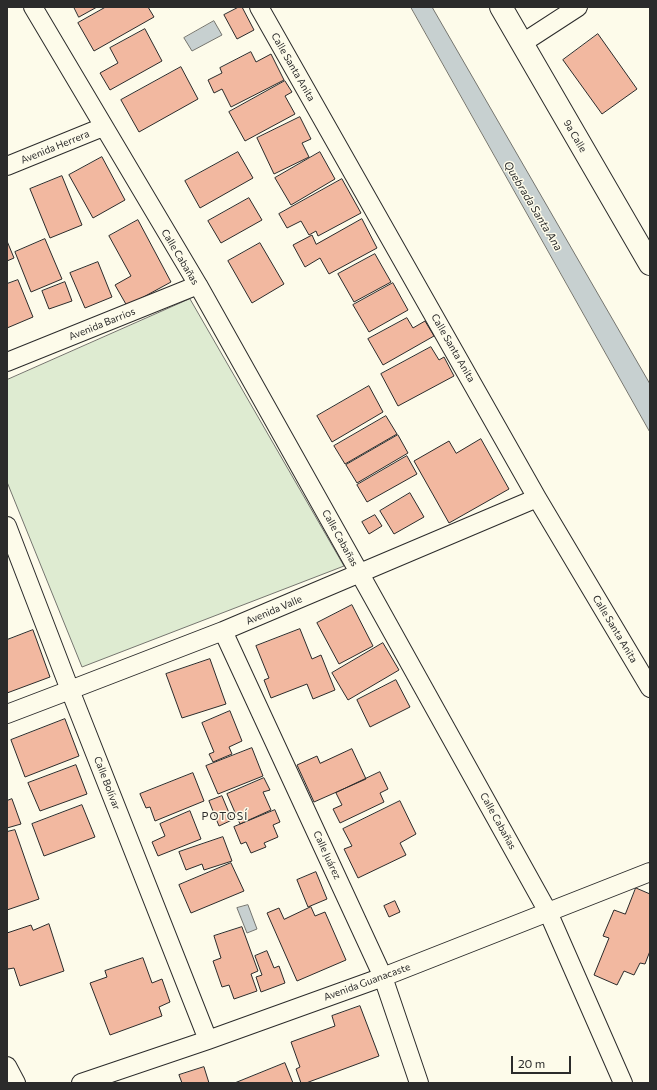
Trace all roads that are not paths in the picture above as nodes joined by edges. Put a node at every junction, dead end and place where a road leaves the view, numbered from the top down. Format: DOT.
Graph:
graph roads {
  1 [pos="33,7"];
  2 [pos="260,7"];
  3 [pos="501,7"];
  4 [pos="578,7"];
  5 [pos="522,44"];
  6 [pos="103,127"];
  7 [pos="7,166"];
  8 [pos="648,255"];
  9 [pos="198,286"];
  10 [pos="7,362"];
  11 [pos="537,498"];
  12 [pos="7,526"];
  13 [pos="360,574"];
  14 [pos="223,631"];
  15 [pos="650,688"];
  16 [pos="70,690"];
  17 [pos="7,714"];
  18 [pos="650,872"];
  19 [pos="548,912"];
  20 [pos="383,977"];
  21 [pos="208,1040"];
  22 [pos="7,1066"];
  23 [pos="16,1083"];
  24 [pos="81,1083"];
  25 [pos="419,1083"];
  26 [pos="623,1083"];
  1 -- 6 [label="street, Calle Cabañas"];
  2 -- 11 [label="street, Calle Santa Anita"];
  3 -- 5 [label="street, 9a Calle"];
  4 -- 5 [label="street"];
  5 -- 8 [label="street, 9a Calle"];
  6 -- 7 [label="street, Avenida Herrera"];
  6 -- 9 [label="street, Calle Cabañas"];
  9 -- 10 [label="street, Avenida Barrios"];
  9 -- 13 [label="street, Calle Cabañas"];
  11 -- 13 [label="street, Avenida Valle"];
  11 -- 15 [label="street, Calle Santa Anita"];
  12 -- 16 [label="street, Calle Bolívar"];
  13 -- 14 [label="street, Avenida Valle"];
  13 -- 19 [label="street, Calle Cabañas"];
  14 -- 16 [label="street, Avenida Valle"];
  14 -- 20 [label="street, Calle Juárez"];
  16 -- 17 [label="street, Avenida Valle"];
  16 -- 21 [label="street, Calle Bolívar"];
  18 -- 19 [label="street, Avenida Guanacaste"];
  19 -- 20 [label="street, Avenida Guanacaste"];
  19 -- 26 [label="street, Calle Cabañas"];
  20 -- 21 [label="street, Avenida Guanacaste"];
  20 -- 25 [label="street, Calle Juárez"];
  21 -- 24 [label="street, Avenida Guanacaste"];
  22 -- 23 [label="street"];
}
